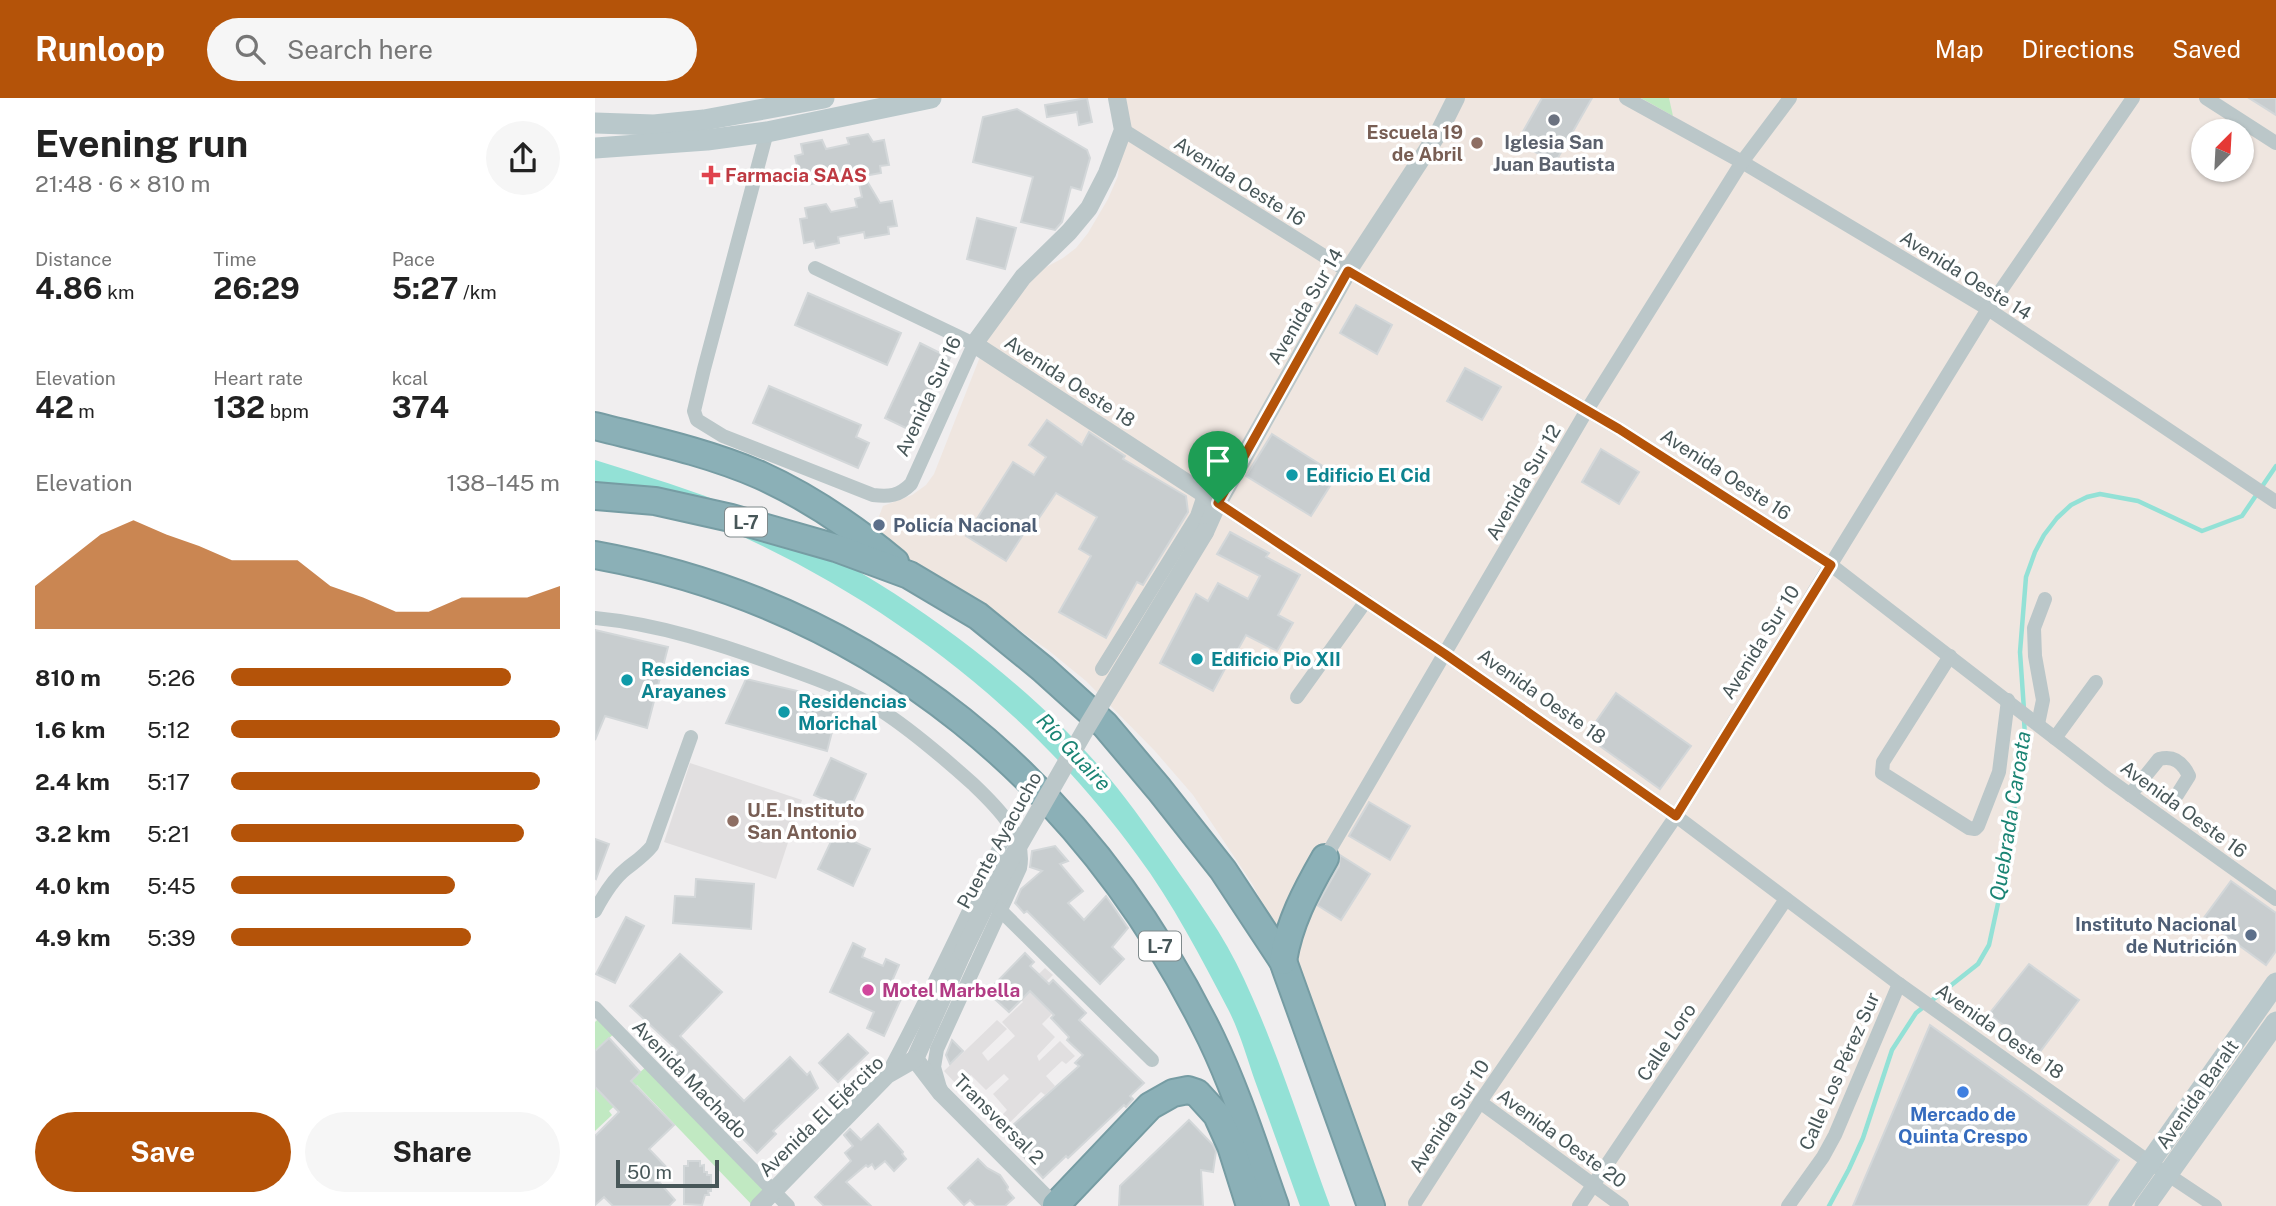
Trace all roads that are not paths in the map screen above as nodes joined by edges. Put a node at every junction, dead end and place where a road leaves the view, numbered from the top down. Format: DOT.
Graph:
graph roads {
  1 [pos="824,98"];
  2 [pos="931,98"];
  3 [pos="1117,98"];
  4 [pos="1456,98"];
  5 [pos="1626,98"];
  6 [pos="1790,98"];
  7 [pos="2133,98"];
  8 [pos="2206,98"];
  9 [pos="757,105"];
  10 [pos="595,123"];
  11 [pos="641,125"];
  12 [pos="1123,130"];
  13 [pos="595,131"];
  14 [pos="767,132"];
  15 [pos="595,138"];
  16 [pos="2276,143"];
  17 [pos="665,144"];
  18 [pos="595,148"];
  19 [pos="1741,162"];
  20 [pos="815,268"];
  21 [pos="1348,271"];
  22 [pos="1988,309"];
  23 [pos="974,344"];
  24 [pos="1587,410"];
  25 [pos="595,426"];
  26 [pos="595,496"];
  27 [pos="1212,497"];
  28 [pos="2274,500"];
  29 [pos="595,555"];
  30 [pos="1831,565"];
  31 [pos="909,575"];
  32 [pos="2045,599"];
  33 [pos="1366,601"];
  34 [pos="595,618"];
  35 [pos="1445,654"];
  36 [pos="1950,656"];
  37 [pos="1102,669"];
  38 [pos="2097,682"];
  39 [pos="1297,697"];
  40 [pos="2009,701"];
  41 [pos="2037,723"];
  42 [pos="691,737"];
  43 [pos="2055,738"];
  44 [pos="2130,795"];
  45 [pos="2177,795"];
  46 [pos="1676,816"];
  47 [pos="1010,826"];
  48 [pos="1325,858"];
  49 [pos="978,891"];
  50 [pos="1786,899"];
  51 [pos="2276,899"];
  52 [pos="1001,909"];
  53 [pos="595,911"];
  54 [pos="1283,961"];
  55 [pos="2276,983"];
  56 [pos="1899,984"];
  57 [pos="595,1008"];
  58 [pos="2276,1022"];
  59 [pos="915,1059"];
  60 [pos="1152,1060"];
  61 [pos="887,1075"];
  62 [pos="941,1093"];
  63 [pos="1480,1102"];
  64 [pos="2149,1162"];
  65 [pos="2168,1174"];
  66 [pos="1593,1186"];
  67 [pos="773,1192"];
  68 [pos="1415,1203"];
  69 [pos="759,1206"];
  70 [pos="788,1206"];
  71 [pos="1055,1206"];
  72 [pos="1250,1206"];
  73 [pos="1275,1206"];
  74 [pos="1371,1206"];
  75 [pos="1579,1206"];
  76 [pos="1622,1206"];
  77 [pos="1788,1206"];
  78 [pos="2119,1206"];
  79 [pos="2145,1206"];
  80 [pos="2215,1206"];
  1 -- 9 [label="main road"];
  2 -- 14 [label="main road"];
  3 -- 12 [label="street"];
  4 -- 21 [label="street, Avenida Sur 14"];
  5 -- 19 [label="street, Avenida Oeste 14"];
  6 -- 19 [label="street, Avenida Sur 12"];
  7 -- 22 [label="street, Avenida Sur 10"];
  8 -- 16 [label="street"];
  9 -- 11 [label="main road"];
  10 -- 11 [label="main road"];
  11 -- 13 [label="main road"];
  12 -- 21 [label="street, Avenida Oeste 16"];
  12 -- 23 [label="street, Avenida Sur 16"];
  14 -- 17 [label="main road"];
  14 -- 23 [label="street, Avenida Sur 16"];
  15 -- 17 [label="main road"];
  17 -- 18 [label="main road"];
  19 -- 22 [label="street, Avenida Oeste 14"];
  19 -- 24 [label="street, Avenida Sur 12"];
  20 -- 23 [label="street, Avenida Oeste 18"];
  21 -- 24 [label="street, Avenida Oeste 16"];
  21 -- 27 [label="street, Avenida Sur 14"];
  22 -- 28 [label="street, Avenida Oeste 14"];
  22 -- 30 [label="street, Avenida Sur 10"];
  23 -- 27 [label="street, Avenida Oeste 18"];
  24 -- 30 [label="street, Avenida Oeste 16"];
  24 -- 35 [label="street, Avenida Sur 12"];
  25 -- 31 [label="highway"];
  26 -- 31 [label="highway, L-7"];
  27 -- 33 [label="street, Avenida Oeste 18"];
  27 -- 37 [label="street"];
  27 -- 59 [label="street, Puente Ayacucho, bridge"];
  29 -- 73 [label="highway, L-7"];
  30 -- 36 [label="street, Avenida Oeste 16"];
  30 -- 46 [label="street, Avenida Sur 10"];
  31 -- 54 [label="highway, L-7"];
  32 -- 41 [label="street"];
  33 -- 35 [label="street, Avenida Oeste 18"];
  33 -- 39 [label="street"];
  34 -- 47 [label="street"];
  35 -- 46 [label="street, Avenida Oeste 18"];
  35 -- 48 [label="street, Avenida Sur 12"];
  36 -- 40 [label="street, Avenida Oeste 16"];
  36 -- 40 [label="street"];
  38 -- 43 [label="street"];
  40 -- 41 [label="street, Avenida Oeste 16"];
  41 -- 43 [label="street, Avenida Oeste 16"];
  42 -- 53 [label="street"];
  43 -- 44 [label="street, Avenida Oeste 16"];
  44 -- 45 [label="street"];
  44 -- 51 [label="street, Avenida Oeste 16"];
  46 -- 50 [label="street, Avenida Oeste 18"];
  46 -- 63 [label="street, Avenida Sur 10"];
  47 -- 49 [label="street"];
  47 -- 52 [label="street"];
  48 -- 54 [label="highway"];
  49 -- 52 [label="street"];
  49 -- 61 [label="street"];
  50 -- 56 [label="street, Avenida Oeste 18"];
  50 -- 66 [label="street, Calle Loro"];
  52 -- 60 [label="street"];
  52 -- 62 [label="street"];
  54 -- 74 [label="highway, L-7"];
  55 -- 64 [label="main road, Avenida Baralt"];
  56 -- 64 [label="street, Avenida Oeste 18"];
  56 -- 77 [label="street, Calle Los Pérez Sur"];
  57 -- 67 [label="street, Avenida Machado"];
  58 -- 65 [label="main road, Avenida Baralt"];
  59 -- 61 [label="street, Avenida El Ejército"];
  59 -- 62 [label="street, Transversal 2"];
  61 -- 67 [label="street, Avenida El Ejército"];
  62 -- 71 [label="street, Transversal 2"];
  63 -- 66 [label="street, Avenida Oeste 20"];
  63 -- 68 [label="street, Avenida Sur 10"];
  64 -- 65 [label="street, Avenida Oeste 18"];
  64 -- 78 [label="main road, Avenida Baralt"];
  65 -- 79 [label="main road, Avenida Baralt"];
  65 -- 80 [label="street, Avenida Oeste 18"];
  66 -- 75 [label="street, Calle Loro"];
  66 -- 76 [label="street, Avenida Oeste 20"];
  67 -- 69 [label="street, Avenida El Ejército"];
  67 -- 70 [label="street, Avenida Machado"];
  71 -- 72 [label="highway"];
}
